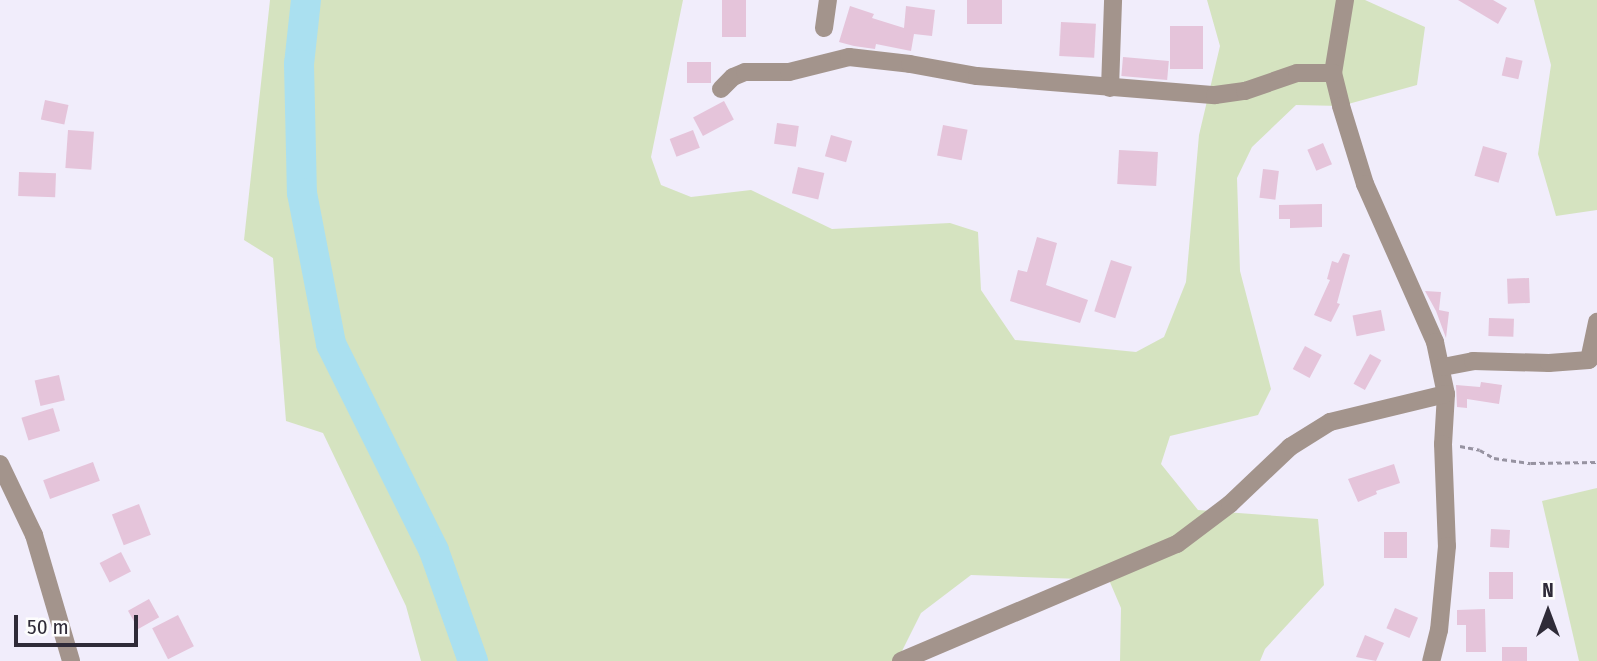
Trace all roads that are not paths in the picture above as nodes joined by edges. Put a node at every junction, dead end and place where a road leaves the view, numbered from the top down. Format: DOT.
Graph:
graph roads {
  1 [pos="828,0"];
  2 [pos="1113,0"];
  3 [pos="1345,0"];
  4 [pos="824,28"];
  5 [pos="1333,73"];
  6 [pos="1110,88"];
  7 [pos="721,89"];
  8 [pos="1597,322"];
  9 [pos="1443,367"];
  10 [pos="1446,394"];
  11 [pos="0,464"];
  12 [pos="71,661"];
  13 [pos="901,661"];
  14 [pos="1431,661"];
  1 -- 4 [label="street"];
  2 -- 6 [label="street"];
  3 -- 5 [label="street"];
  5 -- 6 [label="street"];
  5 -- 9 [label="street"];
  6 -- 7 [label="street"];
  8 -- 9 [label="street"];
  9 -- 10 [label="street"];
  10 -- 13 [label="street"];
  10 -- 14 [label="street"];
  11 -- 12 [label="street"];
}
